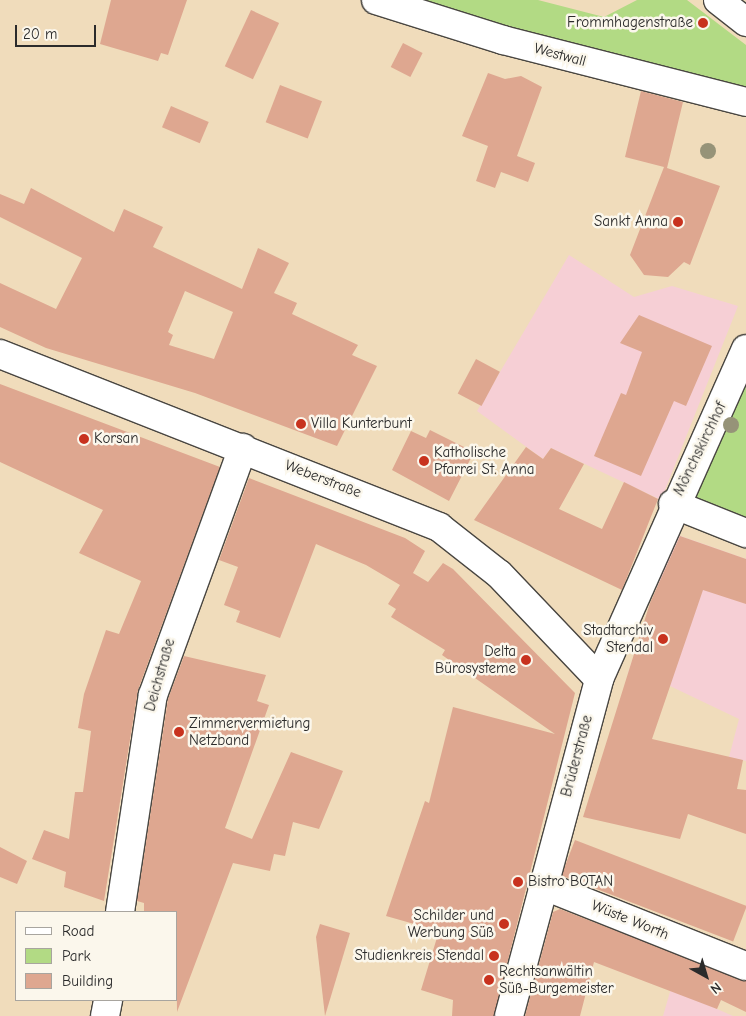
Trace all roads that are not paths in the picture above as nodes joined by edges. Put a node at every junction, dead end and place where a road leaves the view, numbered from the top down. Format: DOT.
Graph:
graph roads {
  1 [pos="376,0"];
  2 [pos="718,0"];
  3 [pos="746,22"];
  4 [pos="746,102"];
  5 [pos="746,349"];
  6 [pos="0,354"];
  7 [pos="243,448"];
  8 [pos="673,504"];
  9 [pos="746,533"];
  10 [pos="599,679"];
  11 [pos="542,885"];
  12 [pos="120,911"];
  13 [pos="746,966"];
  14 [pos="108,1001"];
  15 [pos="105,1016"];
  16 [pos="509,1016"];
  1 -- 4 [label="street, Westwall"];
  2 -- 3 [label="street"];
  5 -- 8 [label="street, Mönchskirchhof"];
  6 -- 7 [label="street, Weberstraße"];
  7 -- 10 [label="street, Weberstraße"];
  7 -- 12 [label="street, Deichstraße"];
  8 -- 9 [label="street, Mönchskirchhof"];
  8 -- 10 [label="street, Brüderstraße"];
  10 -- 11 [label="street, Brüderstraße"];
  11 -- 13 [label="street, Wüste Worth"];
  11 -- 16 [label="street, Brüderstraße"];
  14 -- 15 [label="street"];
}
